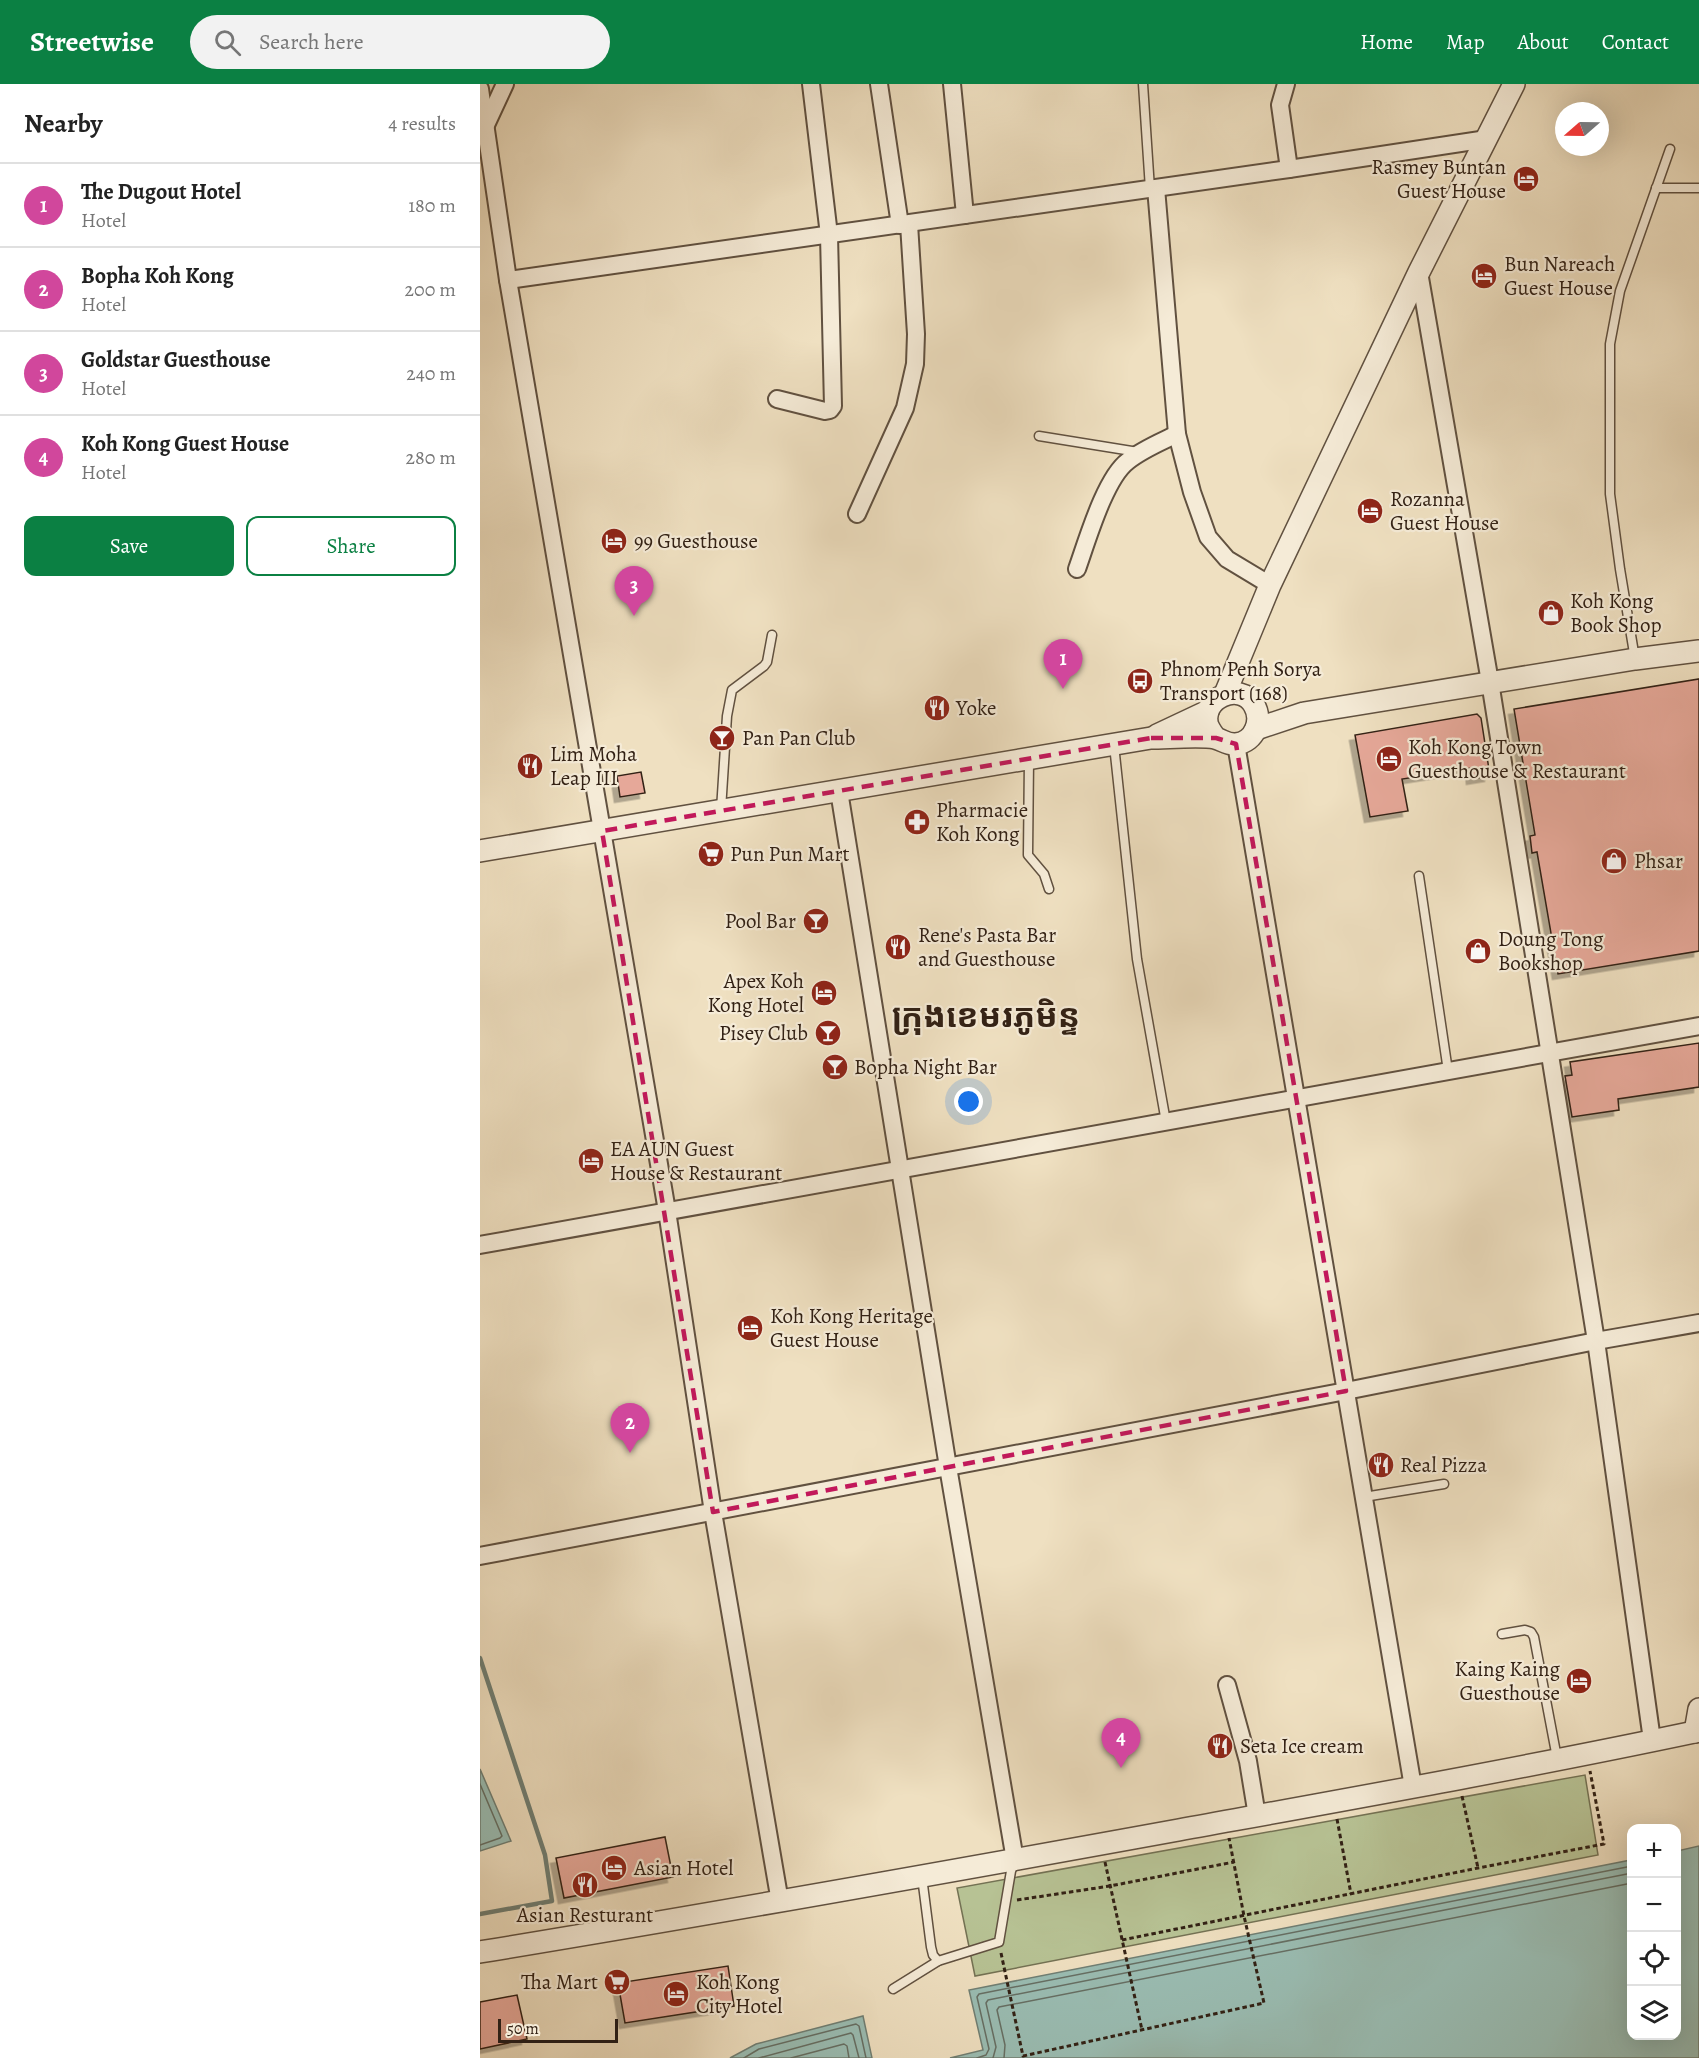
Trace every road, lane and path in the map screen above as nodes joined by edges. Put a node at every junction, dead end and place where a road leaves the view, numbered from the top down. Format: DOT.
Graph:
graph roads {
  1 [pos="505,84"];
  2 [pos="811,84"];
  3 [pos="879,84"];
  4 [pos="952,84"];
  5 [pos="1143,84"];
  6 [pos="1286,84"];
  7 [pos="1514,84"];
  8 [pos="480,89"];
  9 [pos="486,125"];
  10 [pos="1487,139"];
  11 [pos="1670,149"];
  12 [pos="1288,170"];
  13 [pos="1656,188"];
  14 [pos="1699,188"];
  15 [pos="1153,189"];
  16 [pos="964,216"];
  17 [pos="905,224"];
  18 [pos="829,235"];
  19 [pos="1419,272"];
  20 [pos="508,280"];
  21 [pos="777,399"];
  22 [pos="1177,434"];
  23 [pos="1039,436"];
  24 [pos="1141,452"];
  25 [pos="857,514"];
  26 [pos="1077,569"];
  27 [pos="1270,585"];
  28 [pos="772,635"];
  29 [pos="1699,651"];
  30 [pos="1635,659"];
  31 [pos="1490,682"];
  32 [pos="1242,699"];
  33 [pos="1208,711"];
  34 [pos="1304,713"];
  35 [pos="1256,729"];
  36 [pos="1150,738"];
  37 [pos="1215,738"];
  38 [pos="1236,744"];
  39 [pos="1114,745"];
  40 [pos="1029,759"];
  41 [pos="839,791"];
  42 [pos="722,811"];
  43 [pos="602,831"];
  44 [pos="480,851"];
  45 [pos="1419,876"];
  46 [pos="1049,890"];
  47 [pos="1699,1026"];
  48 [pos="1549,1053"];
  49 [pos="1448,1071"];
  50 [pos="1298,1098"];
  51 [pos="1166,1122"];
  52 [pos="900,1170"];
  53 [pos="667,1211"];
  54 [pos="480,1245"];
  55 [pos="1699,1323"];
  56 [pos="1596,1341"];
  57 [pos="1346,1391"];
  58 [pos="948,1467"];
  59 [pos="1444,1484"];
  60 [pos="1364,1497"];
  61 [pos="713,1512"];
  62 [pos="480,1556"];
  63 [pos="1502,1634"];
  64 [pos="1227,1685"];
  65 [pos="1699,1710"];
  66 [pos="1697,1731"];
  67 [pos="1652,1740"];
  68 [pos="1557,1759"];
  69 [pos="1590,1769"];
  70 [pos="1413,1787"];
  71 [pos="1461,1791"];
  72 [pos="1336,1814"];
  73 [pos="1257,1816"];
  74 [pos="1228,1834"];
  75 [pos="1103,1856"];
  76 [pos="1015,1860"];
  77 [pos="1234,1862"];
  78 [pos="1478,1868"];
  79 [pos="922,1876"];
  80 [pos="1110,1886"];
  81 [pos="1351,1894"];
  82 [pos="780,1902"];
  83 [pos="1005,1902"];
  84 [pos="1244,1916"];
  85 [pos="1122,1940"];
  86 [pos="999,1942"];
  87 [pos="480,1952"];
  88 [pos="938,1961"];
  89 [pos="893,1989"];
  90 [pos="1142,2030"];
  1 -- 9 [label="street"];
  2 -- 18 [label="street"];
  3 -- 17 [label="street"];
  4 -- 16 [label="street"];
  5 -- 15 [label="lane"];
  6 -- 12 [label="street"];
  7 -- 10 [label="street"];
  8 -- 9 [label="street"];
  9 -- 20 [label="street"];
  10 -- 12 [label="street"];
  10 -- 19 [label="street"];
  11 -- 13 [label="lane"];
  12 -- 15 [label="street"];
  13 -- 14 [label="lane"];
  13 -- 30 [label="lane"];
  15 -- 16 [label="street"];
  15 -- 22 [label="street"];
  16 -- 17 [label="street"];
  17 -- 18 [label="street"];
  17 -- 25 [label="street"];
  18 -- 20 [label="street"];
  18 -- 21 [label="street"];
  19 -- 27 [label="street"];
  19 -- 31 [label="street"];
  20 -- 43 [label="street"];
  22 -- 24 [label="street"];
  22 -- 27 [label="street"];
  23 -- 24 [label="lane"];
  24 -- 26 [label="street"];
  27 -- 32 [label="street"];
  28 -- 42 [label="lane"];
  29 -- 30 [label="street"];
  30 -- 31 [label="street"];
  31 -- 34 [label="street"];
  31 -- 48 [label="street"];
  32 -- 33 [label="street"];
  32 -- 34 [label="street"];
  32 -- 35 [label="street"];
  33 -- 36 [label="street"];
  33 -- 37 [label="street"];
  34 -- 35 [label="street"];
  35 -- 38 [label="street"];
  36 -- 37 [label="street"];
  36 -- 39 [label="street"];
  37 -- 38 [label="street"];
  38 -- 50 [label="street"];
  39 -- 40 [label="street"];
  39 -- 51 [label="lane"];
  40 -- 41 [label="street"];
  40 -- 46 [label="lane"];
  41 -- 42 [label="street"];
  41 -- 52 [label="street"];
  42 -- 43 [label="street"];
  43 -- 44 [label="street"];
  43 -- 53 [label="street"];
  45 -- 49 [label="lane"];
  47 -- 48 [label="street"];
  48 -- 49 [label="street"];
  48 -- 56 [label="street"];
  49 -- 50 [label="street"];
  50 -- 51 [label="street"];
  50 -- 57 [label="street"];
  51 -- 52 [label="street"];
  52 -- 53 [label="street"];
  52 -- 58 [label="street"];
  53 -- 54 [label="street"];
  53 -- 61 [label="street"];
  55 -- 56 [label="street"];
  56 -- 57 [label="street"];
  56 -- 67 [label="street"];
  57 -- 58 [label="street"];
  57 -- 60 [label="street"];
  58 -- 61 [label="street"];
  58 -- 76 [label="street"];
  59 -- 60 [label="lane"];
  60 -- 70 [label="street"];
  61 -- 62 [label="street"];
  61 -- 82 [label="street"];
  63 -- 68 [label="lane"];
  64 -- 73 [label="street"];
  65 -- 66 [label="street"];
  66 -- 67 [label="street"];
  67 -- 68 [label="street"];
  68 -- 70 [label="street"];
  69 -- 78 [label="path"];
  70 -- 73 [label="street"];
  71 -- 78 [label="path"];
  72 -- 81 [label="path"];
  73 -- 76 [label="street"];
  74 -- 77 [label="path"];
  75 -- 80 [label="path"];
  76 -- 79 [label="street"];
  76 -- 83 [label="lane"];
  77 -- 80 [label="path"];
  77 -- 84 [label="path"];
  78 -- 81 [label="path"];
  79 -- 82 [label="street"];
  79 -- 88 [label="lane"];
  80 -- 83 [label="path"];
  80 -- 85 [label="path"];
  81 -- 84 [label="path"];
  82 -- 87 [label="street"];
  83 -- 86 [label="lane"];
  84 -- 85 [label="path"];
  84 -- 90 [label="path"];
  85 -- 90 [label="path"];
  86 -- 88 [label="lane"];
  86 -- 90 [label="path"];
  88 -- 89 [label="lane"];
}
